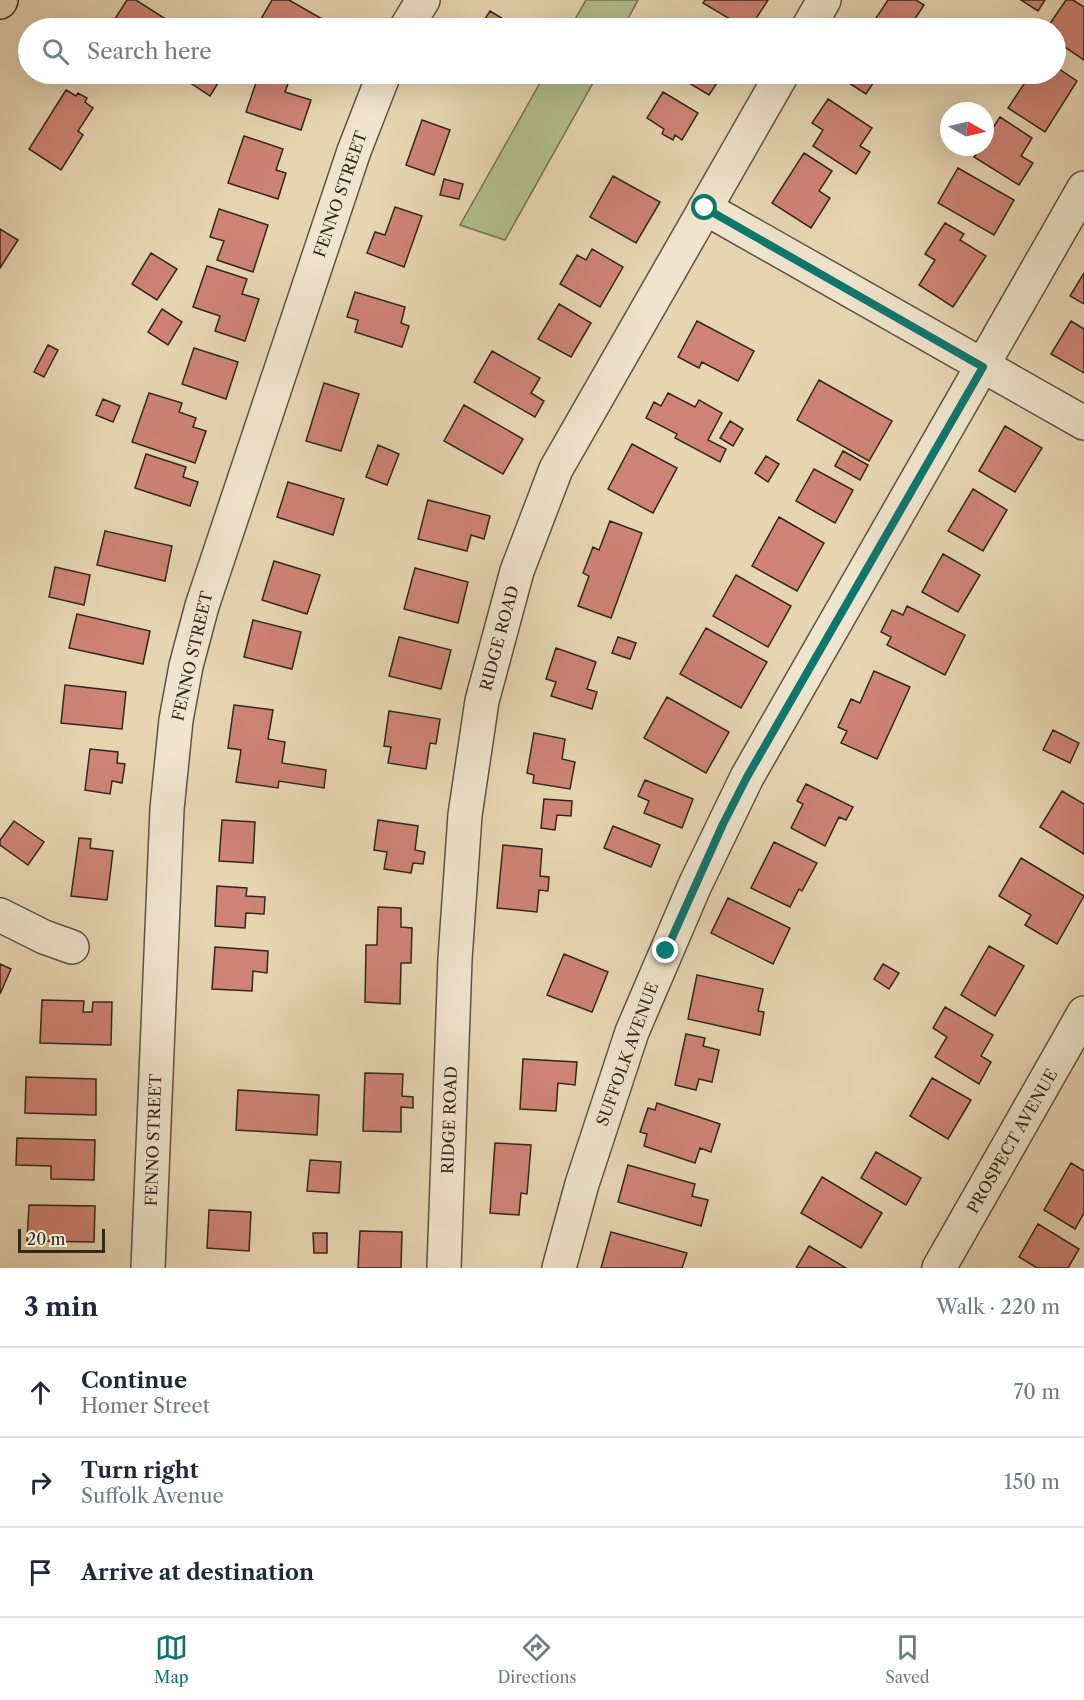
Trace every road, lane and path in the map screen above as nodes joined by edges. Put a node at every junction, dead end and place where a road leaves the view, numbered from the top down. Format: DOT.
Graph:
graph roads {
  1 [pos="423,0"];
  2 [pos="824,0"];
  3 [pos="412,18"];
  4 [pos="814,18"];
  5 [pos="380,84"];
  6 [pos="776,84"];
  7 [pos="1084,188"];
  8 [pos="705,208"];
  9 [pos="983,367"];
  10 [pos="1084,423"];
  11 [pos="0,915"];
  12 [pos="72,947"];
  13 [pos="1084,1013"];
  14 [pos="148,1268"];
  15 [pos="444,1268"];
  16 [pos="559,1268"];
  17 [pos="939,1268"];
  1 -- 3 [label="street"];
  2 -- 4 [label="street"];
  5 -- 14 [label="street, FENNO STREET"];
  6 -- 8 [label="street, RIDGE ROAD"];
  7 -- 9 [label="street, SUFFOLK AVENUE"];
  8 -- 9 [label="street"];
  8 -- 15 [label="street, RIDGE ROAD"];
  9 -- 10 [label="street"];
  9 -- 16 [label="street, SUFFOLK AVENUE"];
  11 -- 12 [label="street"];
  13 -- 17 [label="street, PROSPECT AVENUE"];
}
